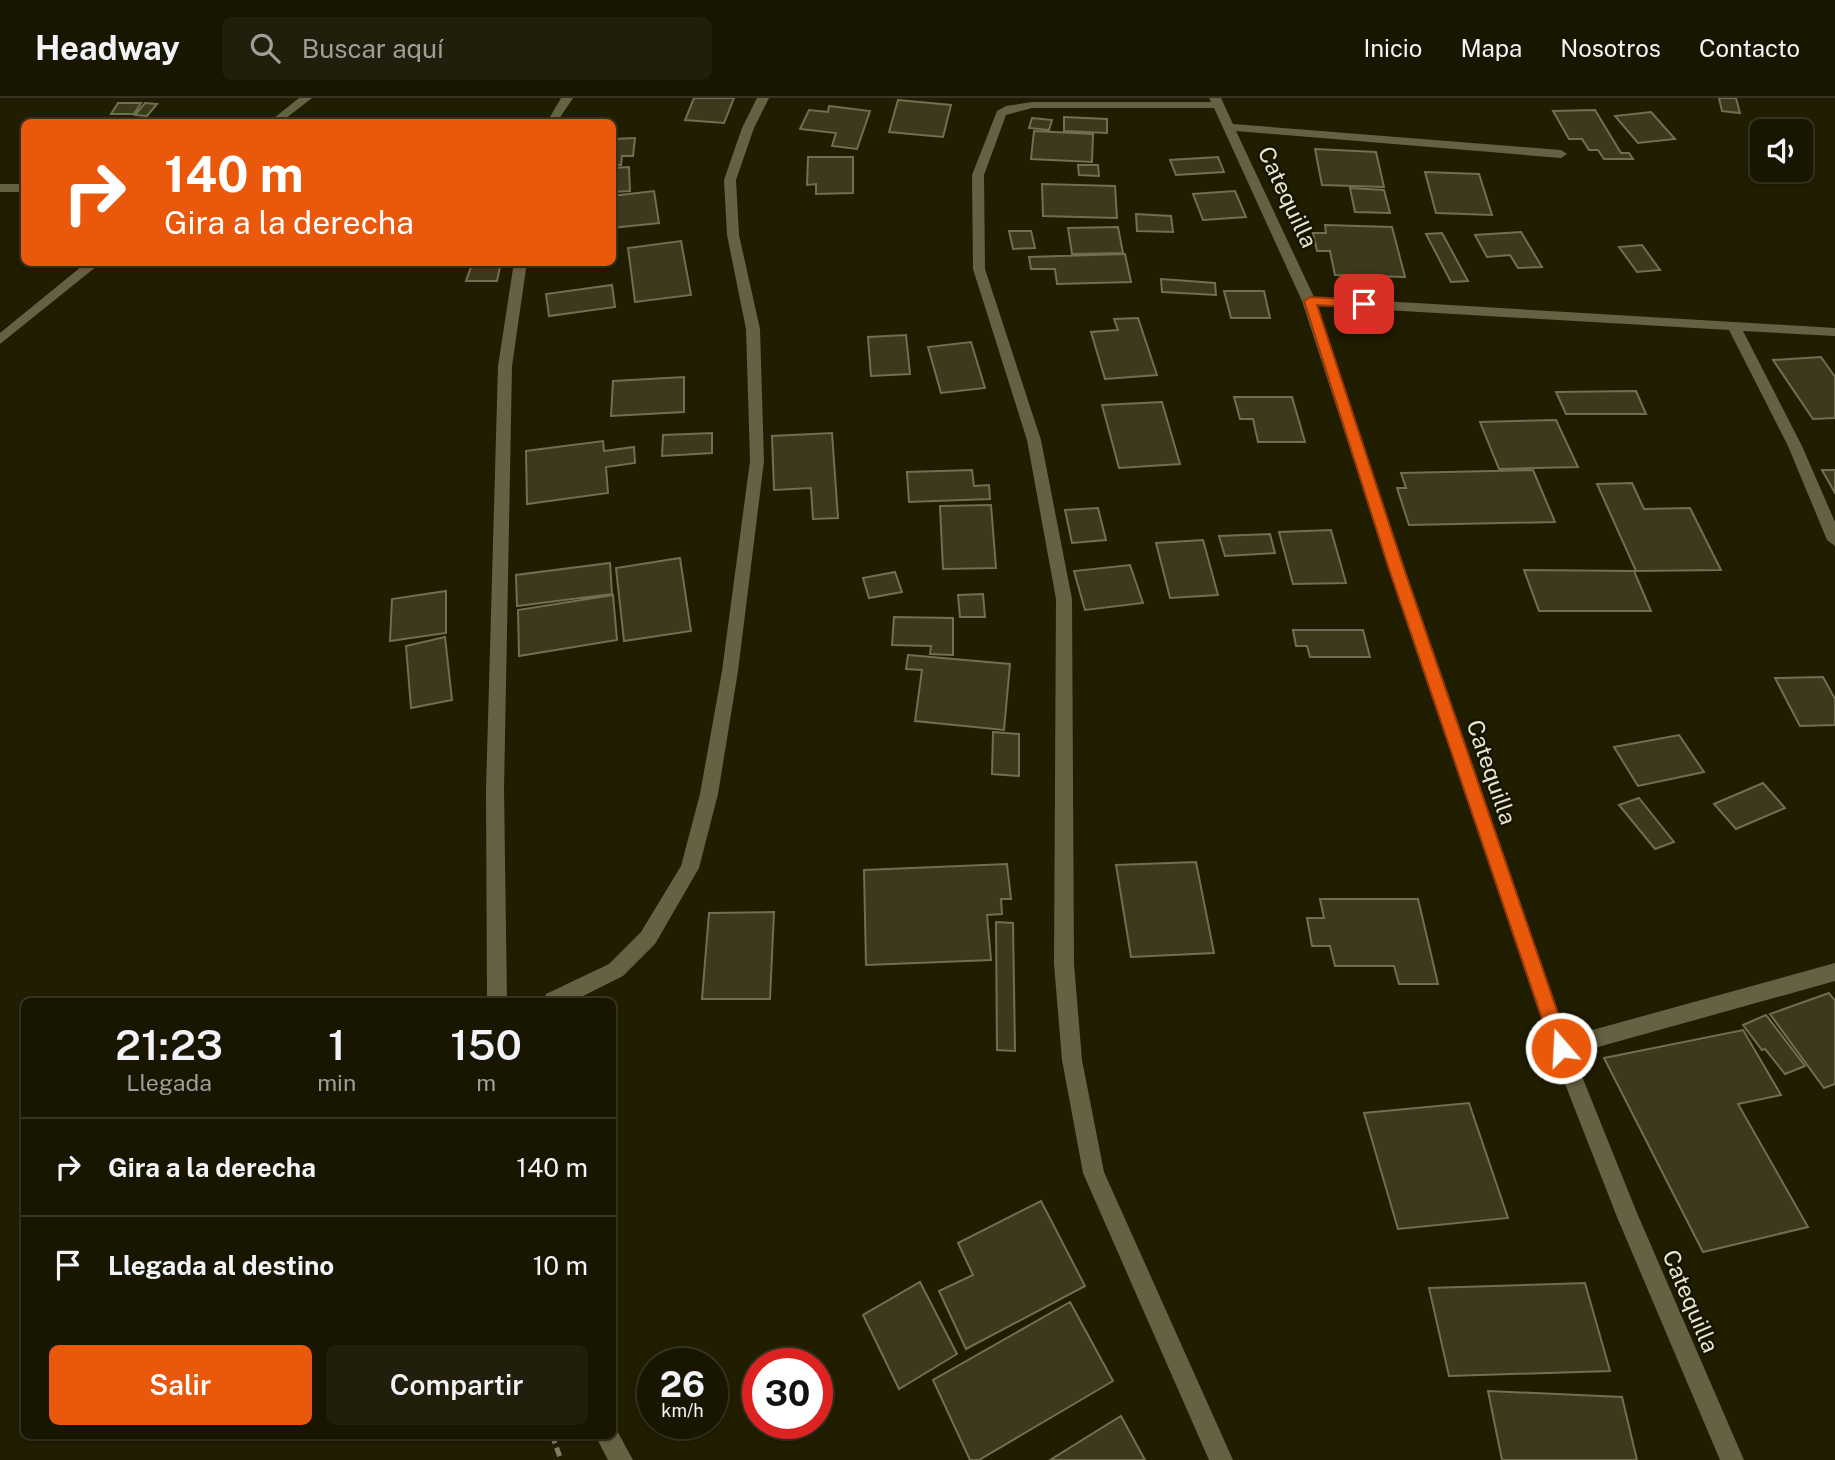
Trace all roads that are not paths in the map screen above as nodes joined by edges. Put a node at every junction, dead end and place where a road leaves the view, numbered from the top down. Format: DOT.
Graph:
graph roads {
  1 [pos="306,98"];
  2 [pos="567,98"];
  3 [pos="763,98"];
  4 [pos="1217,101"];
  5 [pos="278,119"];
  6 [pos="554,119"];
  7 [pos="1229,127"];
  8 [pos="1561,155"];
  9 [pos="0,188"];
  10 [pos="21,188"];
  11 [pos="91,266"];
  12 [pos="519,266"];
  13 [pos="1310,301"];
  14 [pos="1733,325"];
  15 [pos="1835,332"];
  16 [pos="0,340"];
  17 [pos="1835,540"];
  18 [pos="1835,972"];
  19 [pos="497,998"];
  20 [pos="558,998"];
  21 [pos="1561,1048"];
  22 [pos="609,1439"];
  23 [pos="621,1460"];
  24 [pos="1221,1460"];
  25 [pos="1732,1460"];
  1 -- 5 [label="street"];
  2 -- 6 [label="street"];
  3 -- 20 [label="street"];
  4 -- 7 [label="street, Catequilla"];
  4 -- 24 [label="street"];
  7 -- 8 [label="street"];
  7 -- 13 [label="street, Catequilla"];
  9 -- 10 [label="street"];
  11 -- 16 [label="street"];
  12 -- 19 [label="street"];
  13 -- 14 [label="street"];
  13 -- 21 [label="street, Catequilla"];
  14 -- 15 [label="street"];
  14 -- 17 [label="street"];
  18 -- 21 [label="street"];
  21 -- 25 [label="street, Catequilla"];
  22 -- 23 [label="street"];
}
